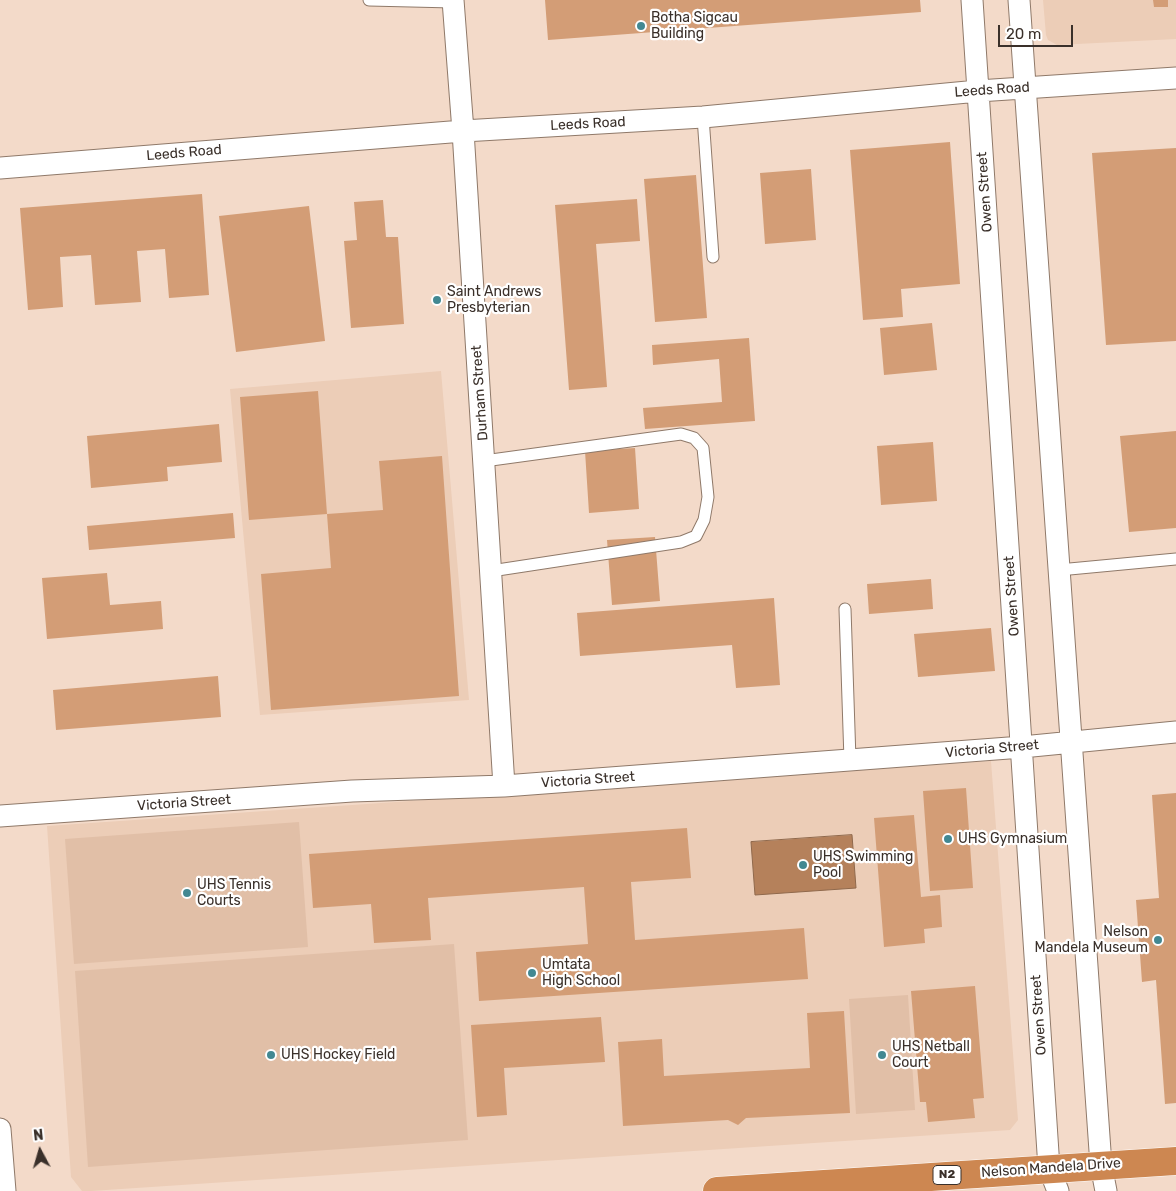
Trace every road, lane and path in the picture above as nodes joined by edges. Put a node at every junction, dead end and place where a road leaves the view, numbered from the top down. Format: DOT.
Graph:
graph roads {
  1 [pos="369,0"];
  2 [pos="972,0"];
  3 [pos="1018,0"];
  4 [pos="453,1"];
  5 [pos="1176,78"];
  6 [pos="1025,88"];
  7 [pos="978,91"];
  8 [pos="703,117"];
  9 [pos="464,131"];
  10 [pos="0,168"];
  11 [pos="713,257"];
  12 [pos="484,460"];
  13 [pos="1176,559"];
  14 [pos="1059,570"];
  15 [pos="491,571"];
  16 [pos="845,608"];
  17 [pos="1176,732"];
  18 [pos="1071,742"];
  19 [pos="1022,746"];
  20 [pos="850,760"];
  21 [pos="504,786"];
  22 [pos="0,816"];
  23 [pos="0,1129"];
  24 [pos="1176,1161"];
  25 [pos="1103,1178"];
  26 [pos="1054,1180"];
  27 [pos="6,1191"];
  28 [pos="717,1191"];
  1 -- 4 [label="lane"];
  2 -- 7 [label="street, Owen Street"];
  3 -- 6 [label="street"];
  4 -- 9 [label="street, Durham Street"];
  5 -- 6 [label="street, Leeds Road"];
  6 -- 7 [label="street, Leeds Road"];
  6 -- 14 [label="street"];
  7 -- 8 [label="street, Leeds Road"];
  7 -- 19 [label="street, Owen Street"];
  8 -- 9 [label="street, Leeds Road"];
  8 -- 11 [label="lane"];
  9 -- 10 [label="street, Leeds Road"];
  9 -- 12 [label="street, Durham Street"];
  12 -- 15 [label="street, Durham Street"];
  12 -- 15 [label="lane"];
  13 -- 14 [label="lane"];
  14 -- 18 [label="street"];
  15 -- 21 [label="street, Durham Street"];
  16 -- 20 [label="lane"];
  17 -- 18 [label="street, Victoria Street"];
  18 -- 19 [label="street, Victoria Street"];
  18 -- 25 [label="street"];
  19 -- 20 [label="street, Victoria Street"];
  19 -- 26 [label="street, Owen Street"];
  20 -- 21 [label="street, Victoria Street"];
  21 -- 22 [label="street, Victoria Street"];
  23 -- 27 [label="street"];
  24 -- 25 [label="highway, Nelson Mandela Drive / N2"];
  25 -- 26 [label="highway, Nelson Mandela Drive / N2"];
  26 -- 28 [label="highway, Nelson Mandela Drive / N2"];
}
